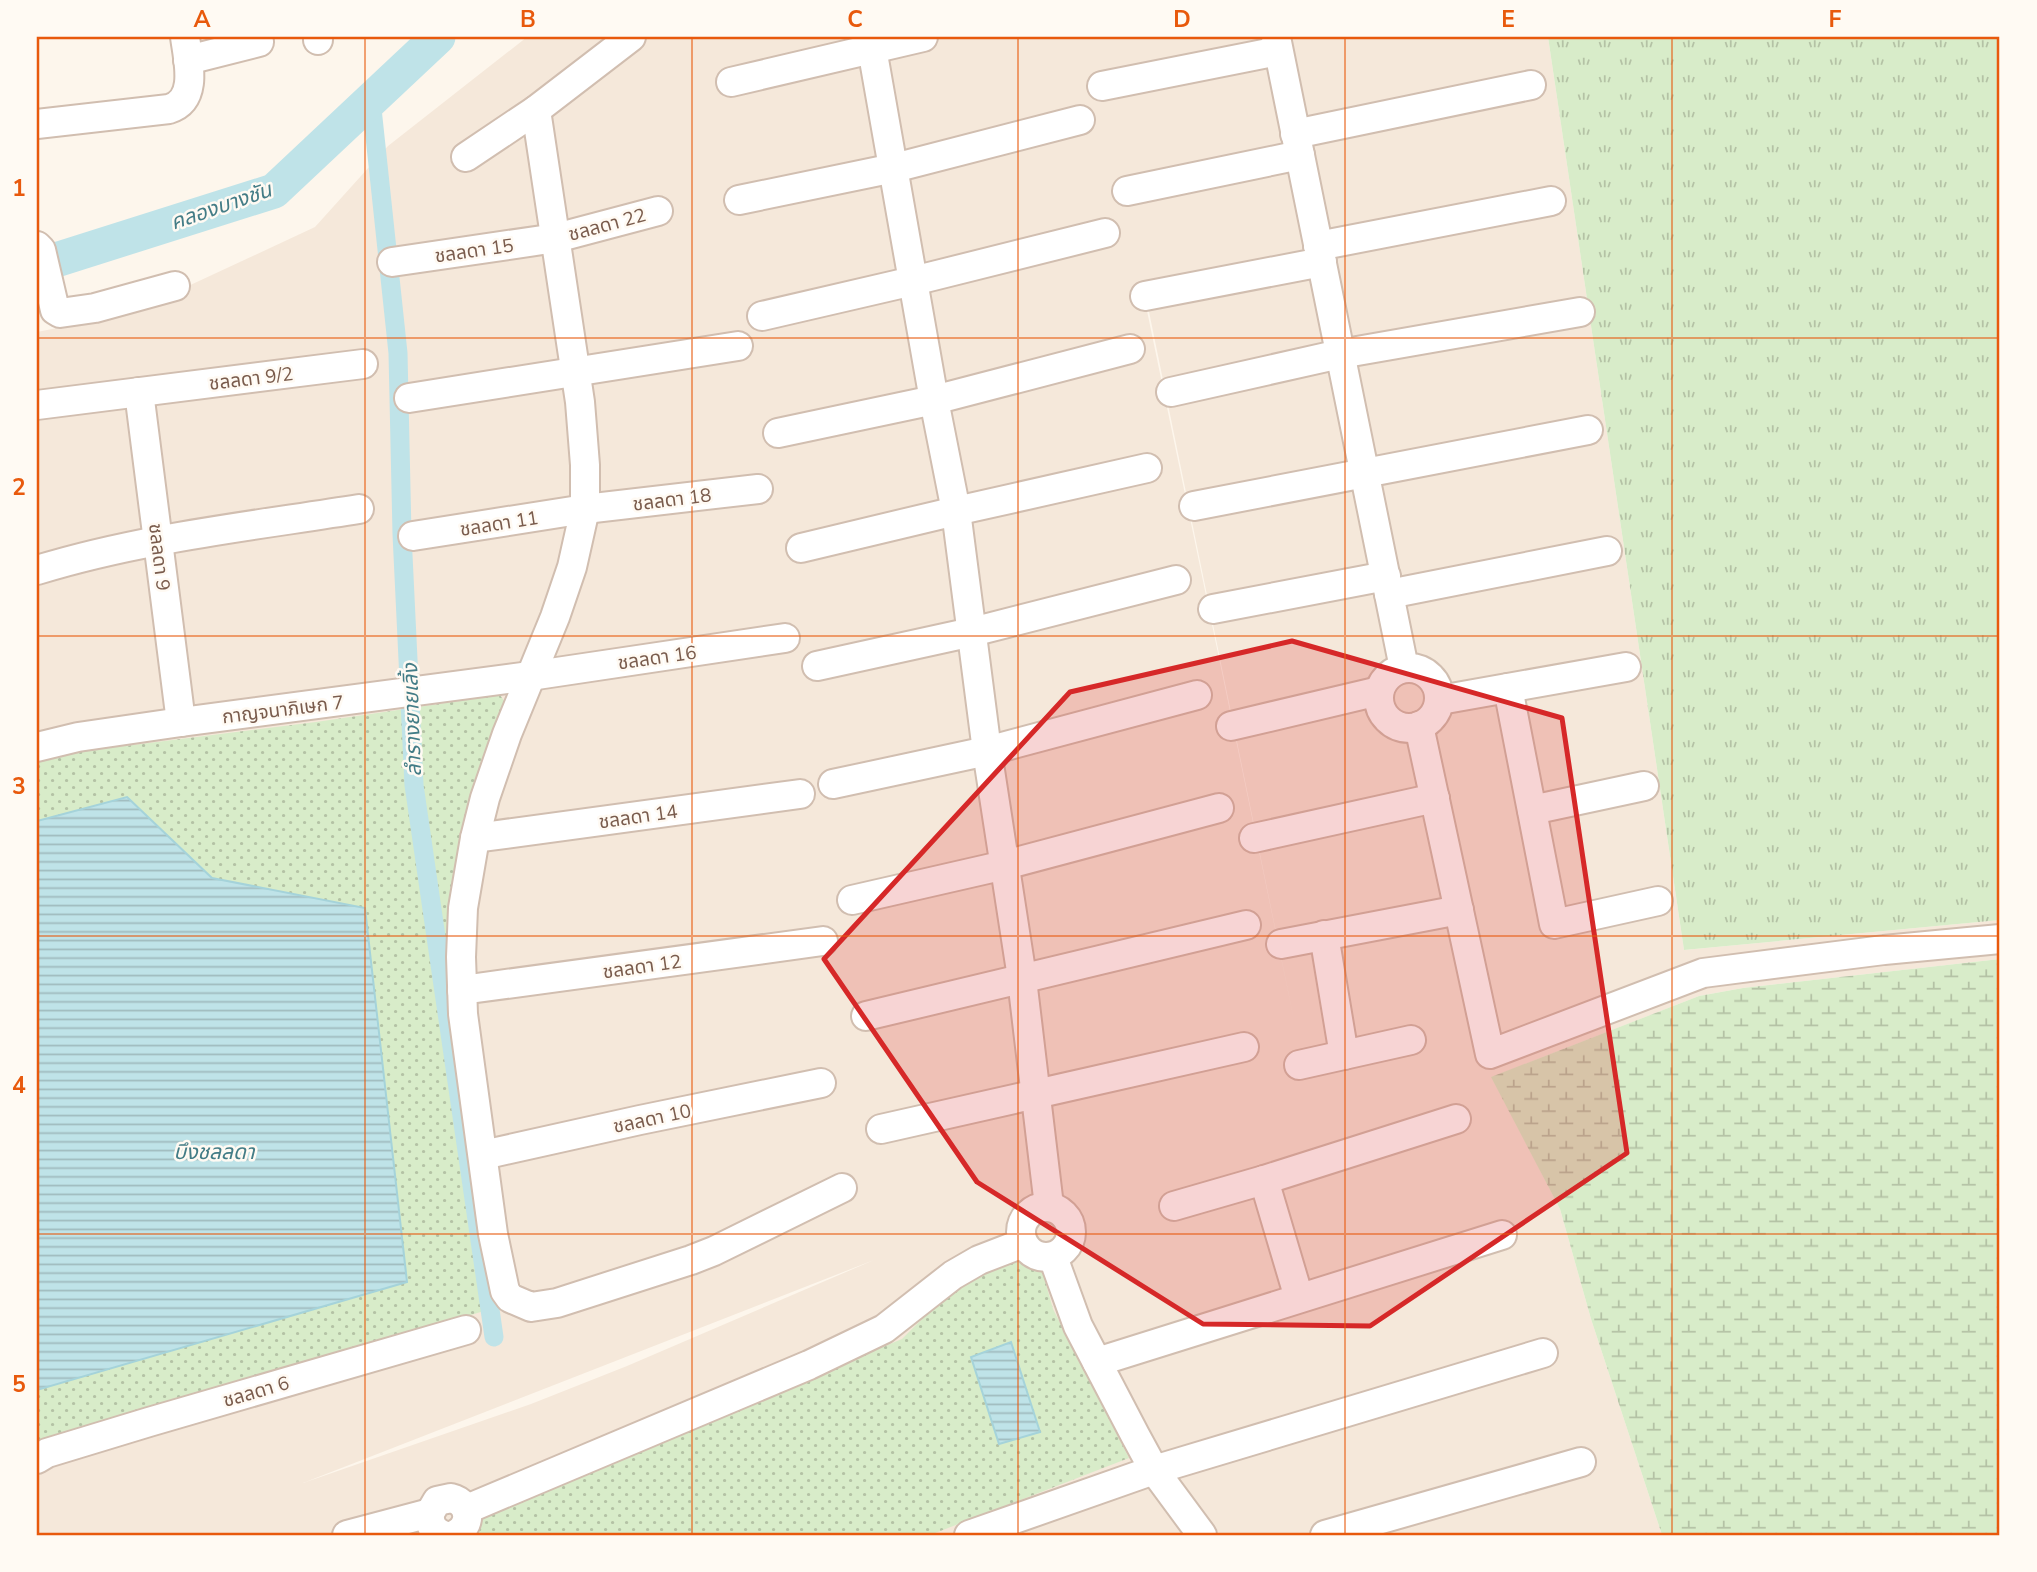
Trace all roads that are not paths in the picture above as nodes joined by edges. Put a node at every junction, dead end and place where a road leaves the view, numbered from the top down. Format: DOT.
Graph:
graph roads {
  1 [pos="631,37"];
  2 [pos="923,37"];
  3 [pos="259,42"];
  4 [pos="872,43"];
  5 [pos="1277,44"];
  6 [pos="186,49"];
  7 [pos="731,82"];
  8 [pos="1531,85"];
  9 [pos="1102,86"];
  10 [pos="536,110"];
  11 [pos="1080,120"];
  12 [pos="37,124"];
  13 [pos="1298,144"];
  14 [pos="466,158"];
  15 [pos="894,168"];
  16 [pos="1127,191"];
  17 [pos="739,200"];
  18 [pos="1551,201"];
  19 [pos="659,211"];
  20 [pos="1105,233"];
  21 [pos="556,238"];
  22 [pos="39,248"];
  23 [pos="1320,254"];
  24 [pos="392,262"];
  25 [pos="913,281"];
  26 [pos="175,286"];
  27 [pos="1146,296"];
  28 [pos="1580,312"];
  29 [pos="762,316"];
  30 [pos="738,346"];
  31 [pos="1130,349"];
  32 [pos="1340,354"];
  33 [pos="363,364"];
  34 [pos="576,371"];
  35 [pos="139,392"];
  36 [pos="1171,392"];
  37 [pos="409,398"];
  38 [pos="934,400"];
  39 [pos="37,405"];
  40 [pos="1588,430"];
  41 [pos="778,433"];
  42 [pos="1147,468"];
  43 [pos="1365,472"];
  44 [pos="758,489"];
  45 [pos="1194,506"];
  46 [pos="359,509"];
  47 [pos="585,509"];
  48 [pos="956,511"];
  49 [pos="413,536"];
  50 [pos="158,541"];
  51 [pos="801,548"];
  52 [pos="1607,551"];
  53 [pos="37,570"];
  54 [pos="1176,580"];
  55 [pos="1388,585"];
  56 [pos="1213,609"];
  57 [pos="972,632"];
  58 [pos="785,638"];
  59 [pos="817,666"];
  60 [pos="1626,667"];
  61 [pos="1405,668"];
  62 [pos="530,676"];
  63 [pos="1508,688"];
  64 [pos="1380,691"];
  65 [pos="1198,695"];
  66 [pos="1440,700"];
  67 [pos="181,722"];
  68 [pos="1231,726"];
  69 [pos="1419,726"];
  70 [pos="37,747"];
  71 [pos="987,751"];
  72 [pos="832,783"];
  73 [pos="1644,786"];
  74 [pos="800,794"];
  75 [pos="1435,798"];
  76 [pos="1219,808"];
  77 [pos="1532,810"];
  78 [pos="475,838"];
  79 [pos="1254,838"];
  80 [pos="1005,865"];
  81 [pos="852,900"];
  82 [pos="1658,901"];
  83 [pos="1459,910"];
  84 [pos="1246,925"];
  85 [pos="1324,935"];
  86 [pos="2000,939"];
  87 [pos="823,941"];
  88 [pos="1281,944"];
  89 [pos="1022,980"];
  90 [pos="462,989"];
  91 [pos="866,1016"];
  92 [pos="1411,1040"];
  93 [pos="1244,1047"];
  94 [pos="1344,1055"];
  95 [pos="1298,1065"];
  96 [pos="821,1083"];
  97 [pos="1036,1094"];
  98 [pos="1456,1119"];
  99 [pos="881,1129"];
  100 [pos="484,1155"];
  101 [pos="1264,1180"];
  102 [pos="842,1188"];
  103 [pos="1049,1206"];
  104 [pos="1174,1206"];
  105 [pos="1503,1235"];
  106 [pos="1023,1243"];
  107 [pos="1053,1257"];
  108 [pos="1299,1298"];
  109 [pos="466,1330"];
  110 [pos="1543,1353"];
  111 [pos="1097,1362"];
  112 [pos="40,1454"];
  113 [pos="1581,1462"];
  114 [pos="1154,1470"];
  115 [pos="439,1530"];
  116 [pos="347,1535"];
  117 [pos="969,1535"];
  118 [pos="1202,1535"];
  119 [pos="1325,1535"];
  1 -- 10 [label="street"];
  2 -- 4 [label="street"];
  3 -- 6 [label="street"];
  4 -- 7 [label="street"];
  4 -- 15 [label="street"];
  5 -- 9 [label="street"];
  5 -- 13 [label="street"];
  6 -- 12 [label="street"];
  8 -- 13 [label="street"];
  10 -- 14 [label="street"];
  10 -- 21 [label="street"];
  11 -- 15 [label="street"];
  13 -- 16 [label="street"];
  13 -- 23 [label="street"];
  15 -- 17 [label="street"];
  15 -- 25 [label="street"];
  18 -- 23 [label="street"];
  19 -- 21 [label="street, ชลลดา 22"];
  20 -- 25 [label="street"];
  21 -- 24 [label="street, ชลลดา 15"];
  21 -- 34 [label="street"];
  22 -- 26 [label="street"];
  23 -- 27 [label="street"];
  23 -- 32 [label="street"];
  25 -- 29 [label="street"];
  25 -- 38 [label="street"];
  28 -- 32 [label="street"];
  30 -- 34 [label="street"];
  31 -- 38 [label="street"];
  32 -- 36 [label="street"];
  32 -- 43 [label="street"];
  33 -- 35 [label="street, ชลลดา 9/2"];
  34 -- 37 [label="street"];
  34 -- 47 [label="street"];
  35 -- 39 [label="street, ชลลดา 9/2"];
  35 -- 50 [label="street, ชลลดา 9"];
  38 -- 41 [label="street"];
  38 -- 48 [label="street"];
  40 -- 43 [label="street"];
  42 -- 48 [label="street"];
  43 -- 45 [label="street"];
  43 -- 55 [label="street"];
  44 -- 47 [label="street, ชลลดา 18"];
  46 -- 50 [label="street"];
  47 -- 49 [label="street, ชลลดา 11"];
  47 -- 62 [label="street"];
  48 -- 51 [label="street"];
  48 -- 57 [label="street"];
  50 -- 53 [label="street"];
  50 -- 67 [label="street, ชลลดา 9"];
  52 -- 55 [label="street"];
  54 -- 57 [label="street"];
  55 -- 56 [label="street"];
  55 -- 61 [label="street"];
  57 -- 59 [label="street"];
  57 -- 71 [label="street"];
  58 -- 62 [label="street, ชลลดา 16"];
  60 -- 63 [label="street"];
  61 -- 64 [label="street"];
  61 -- 66 [label="street"];
  62 -- 67 [label="street, กาญจนาภิเษก 7"];
  62 -- 78 [label="street"];
  63 -- 66 [label="street"];
  63 -- 77 [label="street"];
  64 -- 68 [label="street"];
  64 -- 69 [label="street"];
  65 -- 71 [label="street"];
  66 -- 69 [label="street"];
  67 -- 70 [label="street, กาญจนาภิเษก 7"];
  69 -- 75 [label="street"];
  71 -- 72 [label="street"];
  71 -- 80 [label="street"];
  73 -- 77 [label="street"];
  74 -- 78 [label="street, ชลลดา 14"];
  75 -- 79 [label="street"];
  75 -- 83 [label="street"];
  76 -- 80 [label="street"];
  77 -- 82 [label="street"];
  78 -- 90 [label="street"];
  80 -- 81 [label="street"];
  80 -- 89 [label="street"];
  83 -- 85 [label="street"];
  83 -- 86 [label="street"];
  84 -- 89 [label="street"];
  85 -- 88 [label="street"];
  85 -- 94 [label="street"];
  87 -- 90 [label="street, ชลลดา 12"];
  89 -- 91 [label="street"];
  89 -- 97 [label="street"];
  90 -- 100 [label="street"];
  92 -- 94 [label="street"];
  93 -- 97 [label="street"];
  94 -- 95 [label="street"];
  96 -- 100 [label="street, ชลลดา 10"];
  97 -- 99 [label="street"];
  97 -- 103 [label="street"];
  98 -- 101 [label="street"];
  100 -- 102 [label="street"];
  101 -- 104 [label="street"];
  101 -- 108 [label="street"];
  103 -- 106 [label="street"];
  103 -- 107 [label="street"];
  105 -- 108 [label="street"];
  106 -- 107 [label="street"];
  106 -- 115 [label="street"];
  107 -- 111 [label="street"];
  108 -- 111 [label="street"];
  109 -- 112 [label="street, ชลลดา 6"];
  110 -- 114 [label="street"];
  111 -- 114 [label="street"];
  113 -- 119 [label="street"];
  114 -- 117 [label="street"];
  114 -- 118 [label="street"];
  115 -- 116 [label="street"];
}
